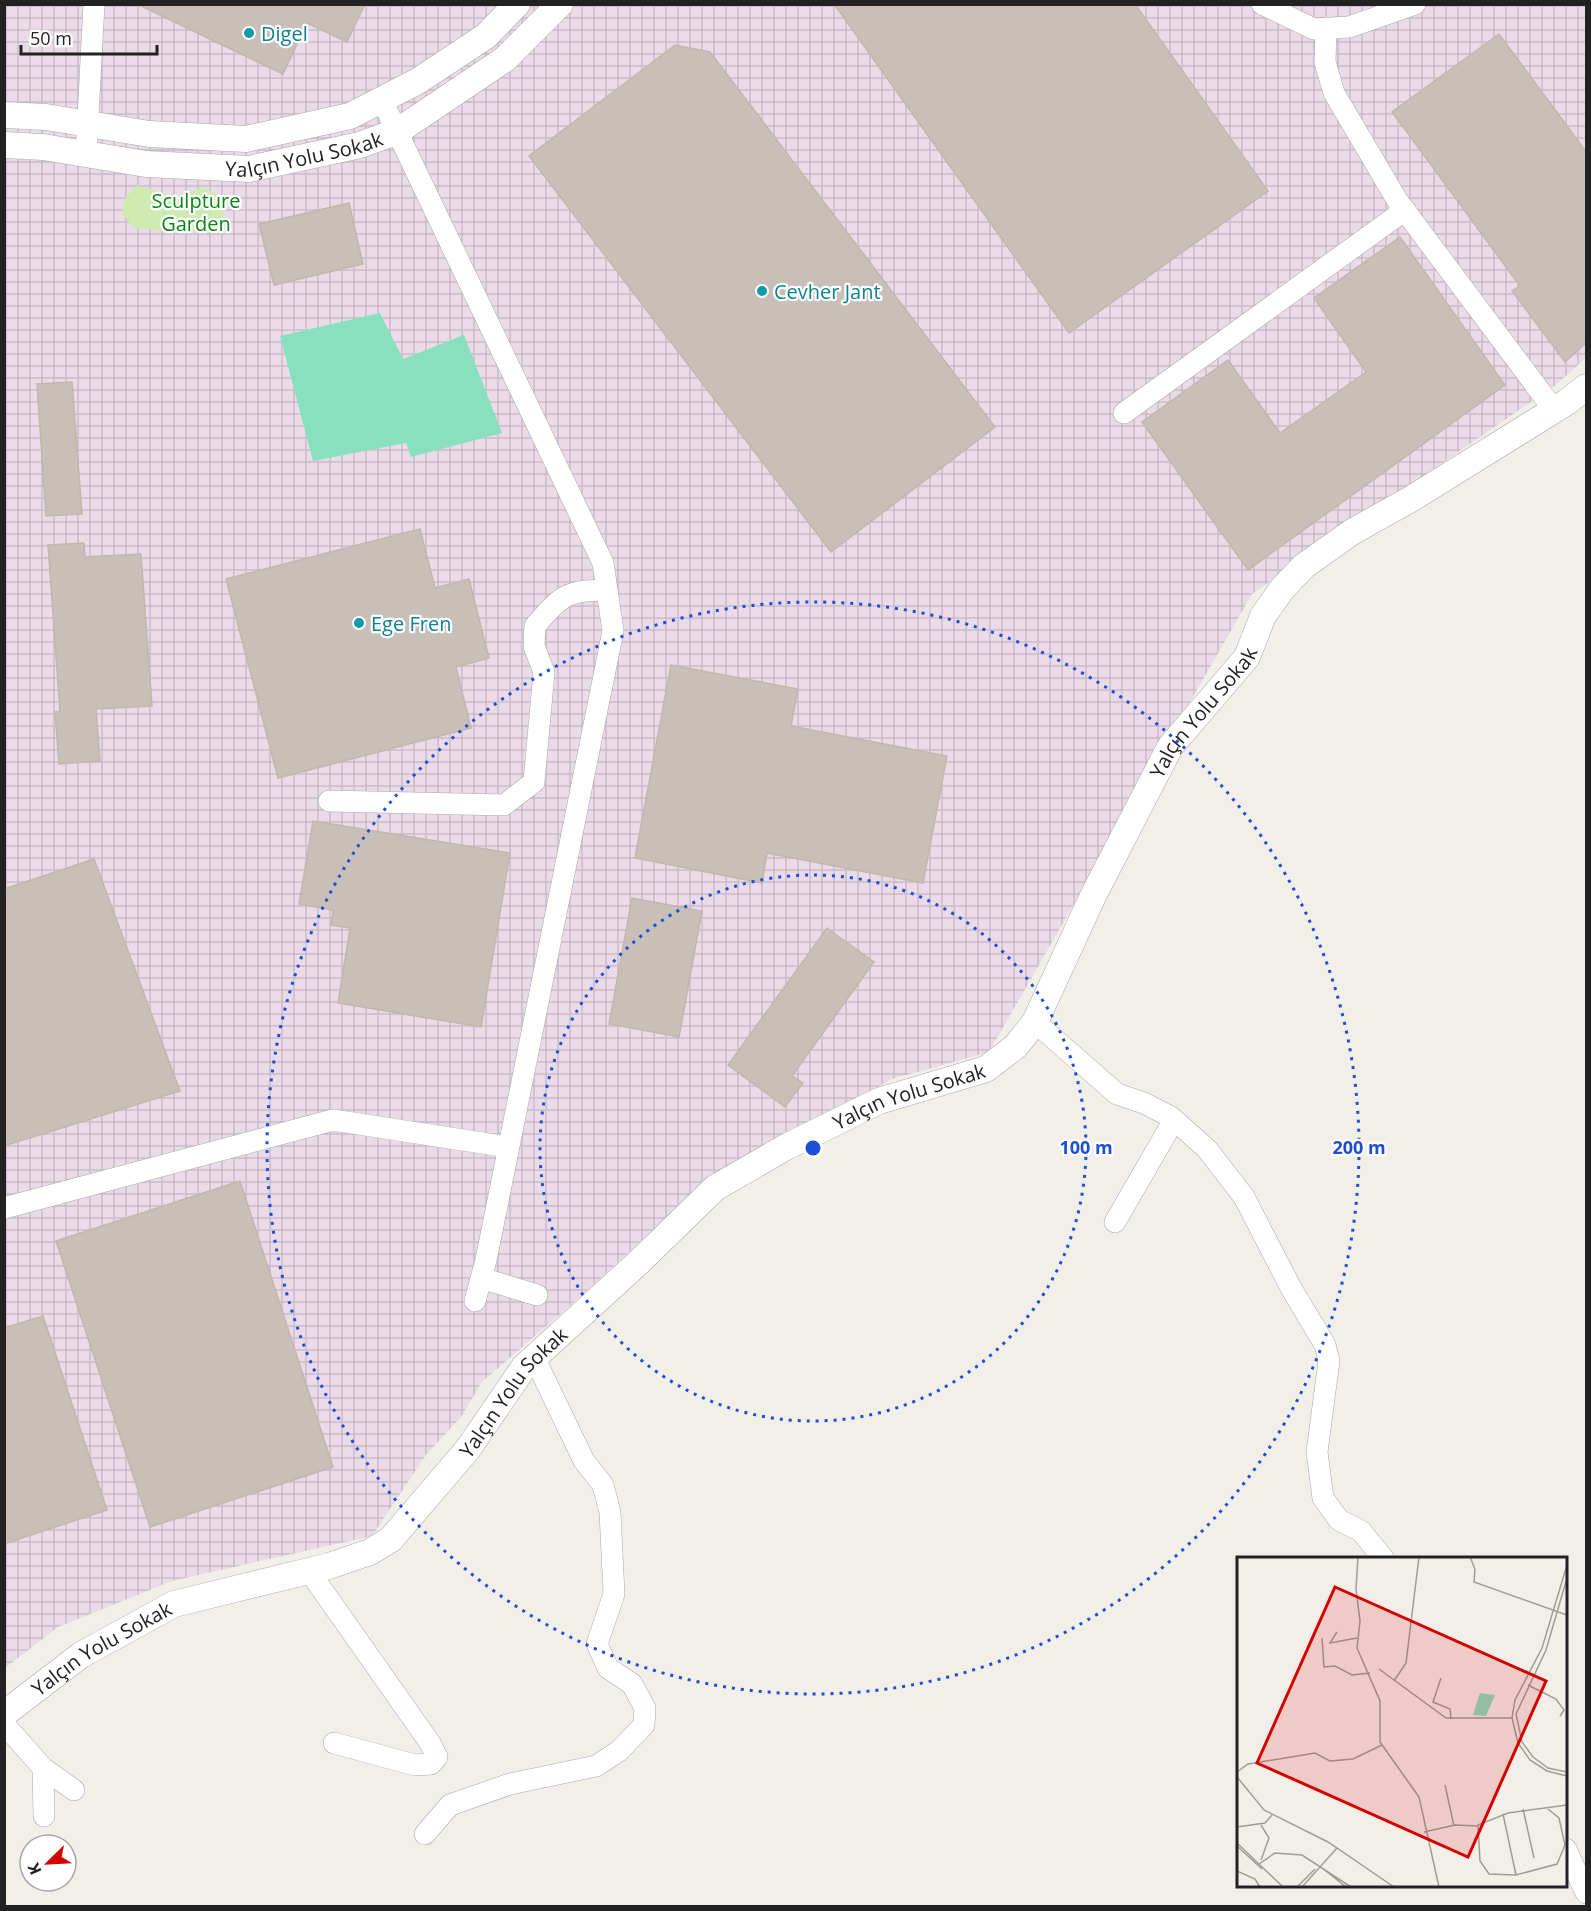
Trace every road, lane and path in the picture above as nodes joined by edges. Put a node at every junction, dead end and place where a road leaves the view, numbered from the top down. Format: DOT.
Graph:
graph roads {
  1 [pos="94,4"];
  2 [pos="517,4"];
  3 [pos="560,4"];
  4 [pos="1262,4"];
  5 [pos="1415,4"];
  6 [pos="1326,28"];
  7 [pos="382,100"];
  8 [pos="4,115"];
  9 [pos="88,124"];
  10 [pos="398,131"];
  11 [pos="4,145"];
  12 [pos="86,154"];
  13 [pos="1405,210"];
  14 [pos="1587,387"];
  15 [pos="1554,410"];
  16 [pos="1124,413"];
  17 [pos="607,591"];
  18 [pos="329,801"];
  19 [pos="1035,1022"];
  20 [pos="1174,1120"];
  21 [pos="508,1148"];
  22 [pos="4,1209"];
  23 [pos="1115,1222"];
  24 [pos="482,1278"];
  25 [pos="537,1295"];
  26 [pos="475,1301"];
  27 [pos="534,1357"];
  28 [pos="1382,1557"];
  29 [pos="309,1571"];
  30 [pos="4,1714"];
  31 [pos="4,1724"];
  32 [pos="334,1743"];
  33 [pos="43,1767"];
  34 [pos="74,1790"];
  35 [pos="44,1816"];
  36 [pos="425,1834"];
  37 [pos="1567,1850"];
  38 [pos="1587,1893"];
  1 -- 9 [label="street"];
  2 -- 7 [label="street, Yalçın Yolu Sokak"];
  3 -- 10 [label="street, Yalçın Yolu Sokak"];
  4 -- 6 [label="street"];
  5 -- 6 [label="street"];
  6 -- 13 [label="street"];
  7 -- 9 [label="street, Yalçın Yolu Sokak"];
  7 -- 10 [label="street"];
  8 -- 9 [label="street, Yalçın Yolu Sokak"];
  9 -- 12 [label="street"];
  10 -- 12 [label="street, Yalçın Yolu Sokak"];
  10 -- 17 [label="street"];
  11 -- 12 [label="street, Yalçın Yolu Sokak"];
  13 -- 15 [label="street"];
  13 -- 16 [label="street"];
  14 -- 15 [label="street, Yalçın Yolu Sokak"];
  15 -- 19 [label="street, Yalçın Yolu Sokak"];
  17 -- 18 [label="street"];
  17 -- 21 [label="street"];
  19 -- 20 [label="street"];
  19 -- 27 [label="street, Yalçın Yolu Sokak"];
  20 -- 23 [label="street"];
  20 -- 28 [label="street"];
  21 -- 22 [label="street"];
  21 -- 24 [label="street"];
  24 -- 25 [label="street"];
  24 -- 26 [label="street"];
  27 -- 29 [label="street, Yalçın Yolu Sokak"];
  27 -- 36 [label="street"];
  29 -- 30 [label="street, Yalçın Yolu Sokak"];
  29 -- 32 [label="street"];
  31 -- 33 [label="street"];
  33 -- 34 [label="street"];
  33 -- 35 [label="street"];
  37 -- 38 [label="street"];
}
